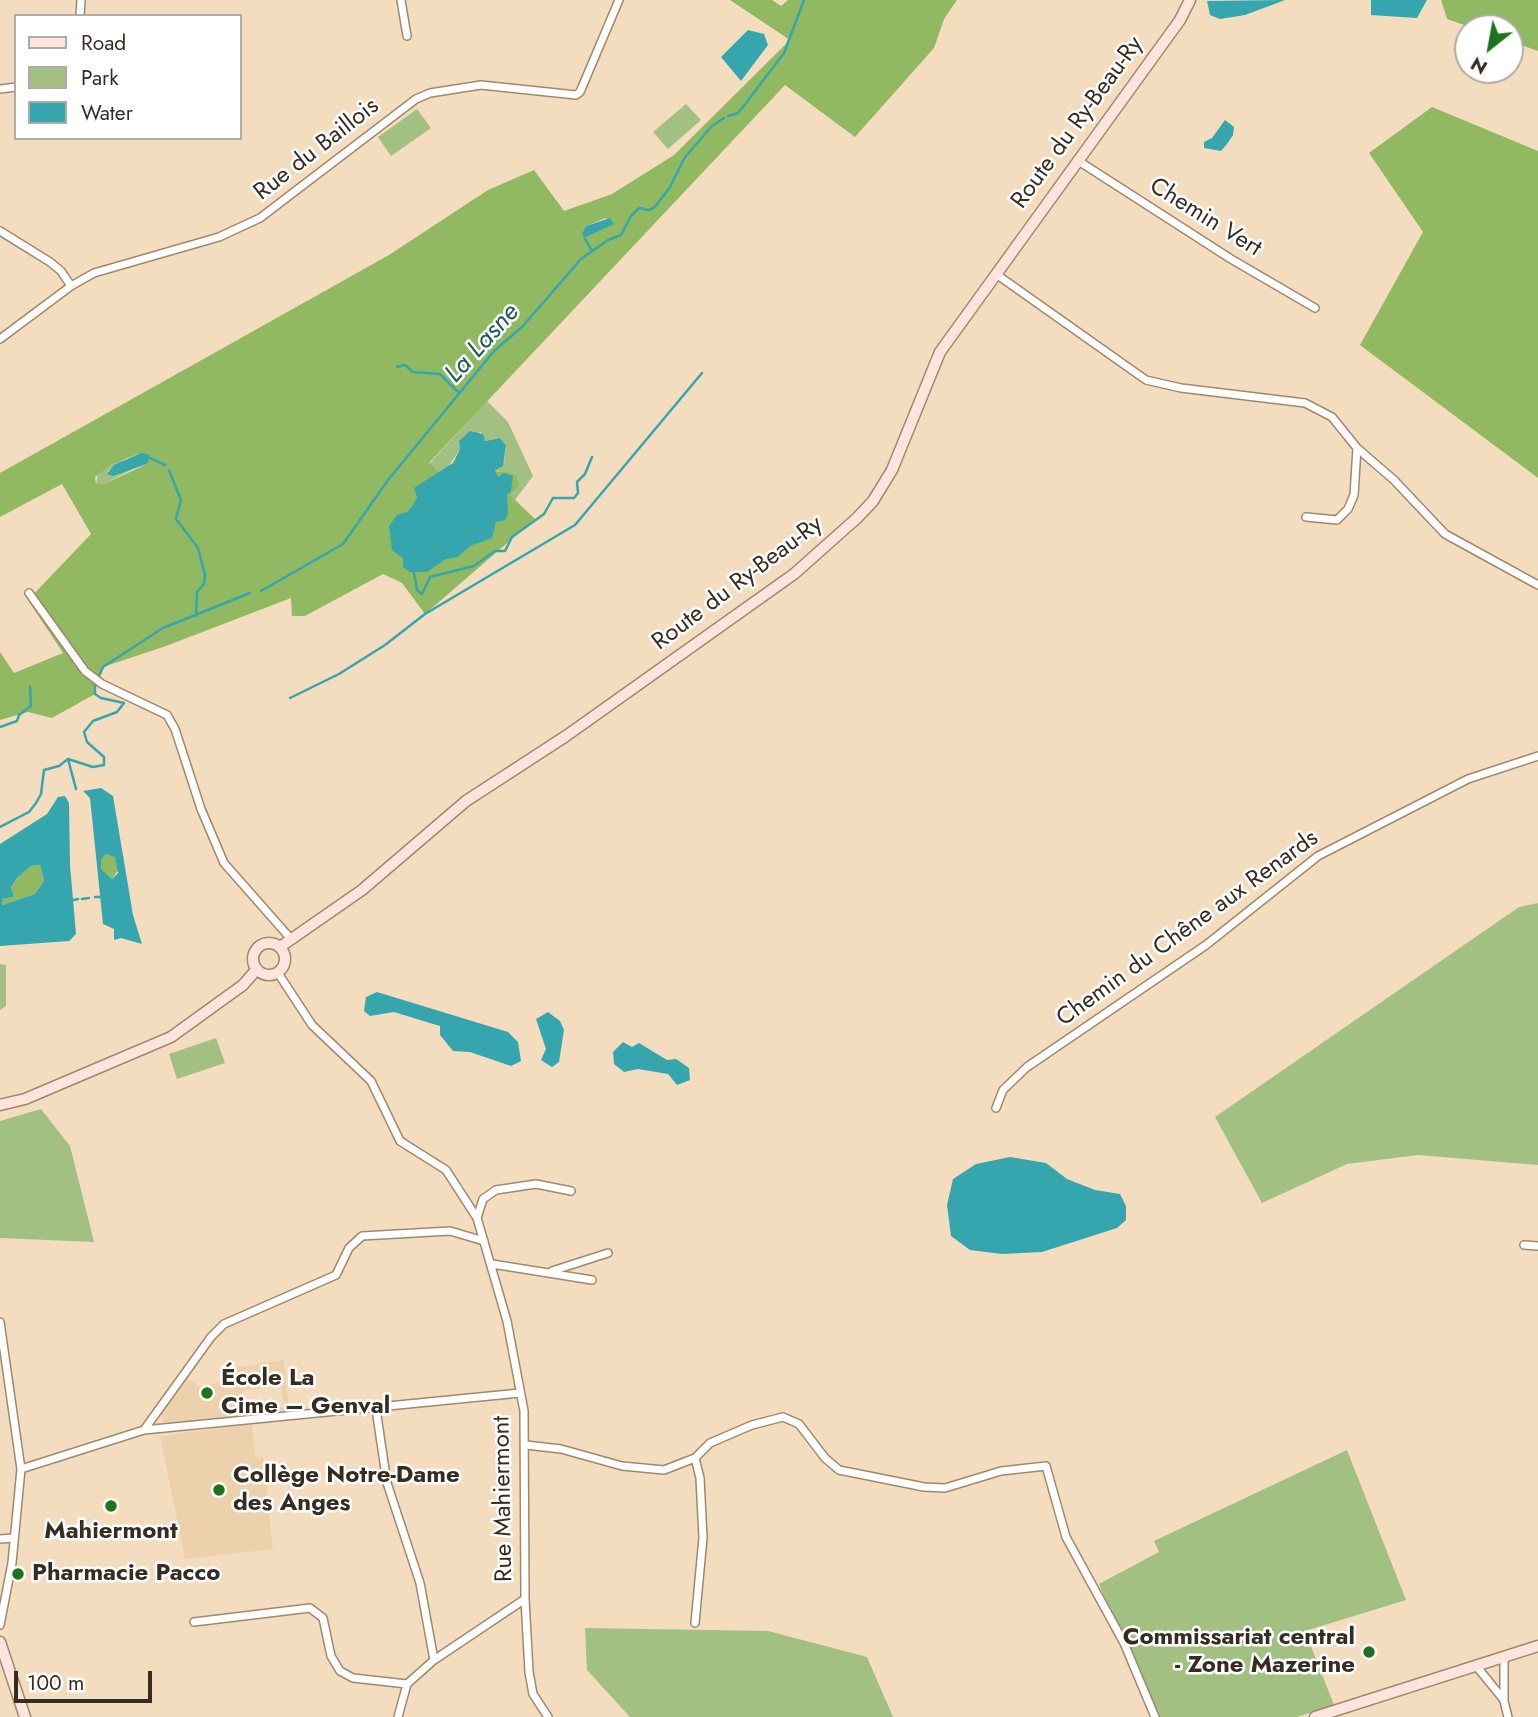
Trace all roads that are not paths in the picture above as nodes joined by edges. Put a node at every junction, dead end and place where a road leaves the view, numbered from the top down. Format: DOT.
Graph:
graph roads {
  1 [pos="401,0"];
  2 [pos="619,0"];
  3 [pos="1190,0"];
  4 [pos="407,36"];
  5 [pos="1076,160"];
  6 [pos="0,231"];
  7 [pos="996,274"];
  8 [pos="71,286"];
  9 [pos="1315,308"];
  10 [pos="0,339"];
  11 [pos="1357,448"];
  12 [pos="1306,517"];
  13 [pos="1538,585"];
  14 [pos="29,593"];
  15 [pos="1538,757"];
  16 [pos="291,939"];
  17 [pos="280,947"];
  18 [pos="256,970"];
  19 [pos="278,973"];
  20 [pos="0,1105"];
  21 [pos="996,1108"];
  22 [pos="571,1191"];
  23 [pos="477,1218"];
  24 [pos="484,1241"];
  25 [pos="1524,1245"];
  26 [pos="1538,1246"];
  27 [pos="608,1253"];
  28 [pos="492,1264"];
  29 [pos="548,1272"];
  30 [pos="592,1280"];
  31 [pos="0,1322"];
  32 [pos="520,1393"];
  33 [pos="376,1409"];
  34 [pos="144,1430"];
  35 [pos="526,1446"];
  36 [pos="695,1458"];
  37 [pos="21,1469"];
  38 [pos="13,1538"];
  39 [pos="0,1539"];
  40 [pos="525,1600"];
  41 [pos="194,1622"];
  42 [pos="695,1623"];
  43 [pos="0,1625"];
  44 [pos="0,1642"];
  45 [pos="1538,1646"];
  46 [pos="1504,1659"];
  47 [pos="435,1660"];
  48 [pos="1477,1667"];
  49 [pos="407,1684"];
  50 [pos="1504,1701"];
  51 [pos="25,1717"];
  52 [pos="398,1717"];
  53 [pos="548,1717"];
  54 [pos="1154,1717"];
  55 [pos="1315,1717"];
  56 [pos="1508,1717"];
  1 -- 4 [label="street"];
  2 -- 8 [label="street, Rue du Baillois"];
  3 -- 5 [label="street, Route du Ry-Beau-Ry"];
  5 -- 7 [label="street, Route du Ry-Beau-Ry"];
  5 -- 9 [label="street, Chemin Vert"];
  6 -- 8 [label="street"];
  7 -- 11 [label="street"];
  7 -- 16 [label="street, Route du Ry-Beau-Ry"];
  8 -- 10 [label="street, Rue du Baillois"];
  11 -- 12 [label="street"];
  11 -- 13 [label="street"];
  14 -- 16 [label="street"];
  15 -- 21 [label="street, Chemin du Chêne aux Renards"];
  16 -- 17 [label="street, Route du Ry-Beau-Ry"];
  17 -- 18 [label="street"];
  17 -- 19 [label="street"];
  18 -- 19 [label="street"];
  18 -- 20 [label="street"];
  19 -- 23 [label="street, Rue Mahiermont"];
  22 -- 23 [label="street"];
  23 -- 24 [label="street, Rue Mahiermont"];
  24 -- 28 [label="street, Rue Mahiermont"];
  24 -- 34 [label="street"];
  25 -- 26 [label="street"];
  27 -- 29 [label="street"];
  28 -- 29 [label="street"];
  28 -- 32 [label="street, Rue Mahiermont"];
  29 -- 30 [label="street"];
  31 -- 37 [label="street"];
  32 -- 33 [label="street"];
  32 -- 35 [label="street, Rue Mahiermont"];
  33 -- 34 [label="street"];
  33 -- 47 [label="street"];
  34 -- 37 [label="street"];
  35 -- 36 [label="street"];
  35 -- 40 [label="street, Rue Mahiermont"];
  36 -- 42 [label="street"];
  36 -- 54 [label="street"];
  37 -- 38 [label="street"];
  38 -- 39 [label="street"];
  38 -- 43 [label="street"];
  40 -- 47 [label="street, Rue Mahiermont"];
  40 -- 53 [label="street"];
  41 -- 49 [label="street"];
  44 -- 51 [label="street"];
  45 -- 46 [label="street"];
  46 -- 48 [label="street"];
  46 -- 50 [label="street"];
  47 -- 49 [label="street, Rue Mahiermont"];
  48 -- 50 [label="street"];
  48 -- 55 [label="street"];
  49 -- 52 [label="street"];
  50 -- 56 [label="street"];
}
